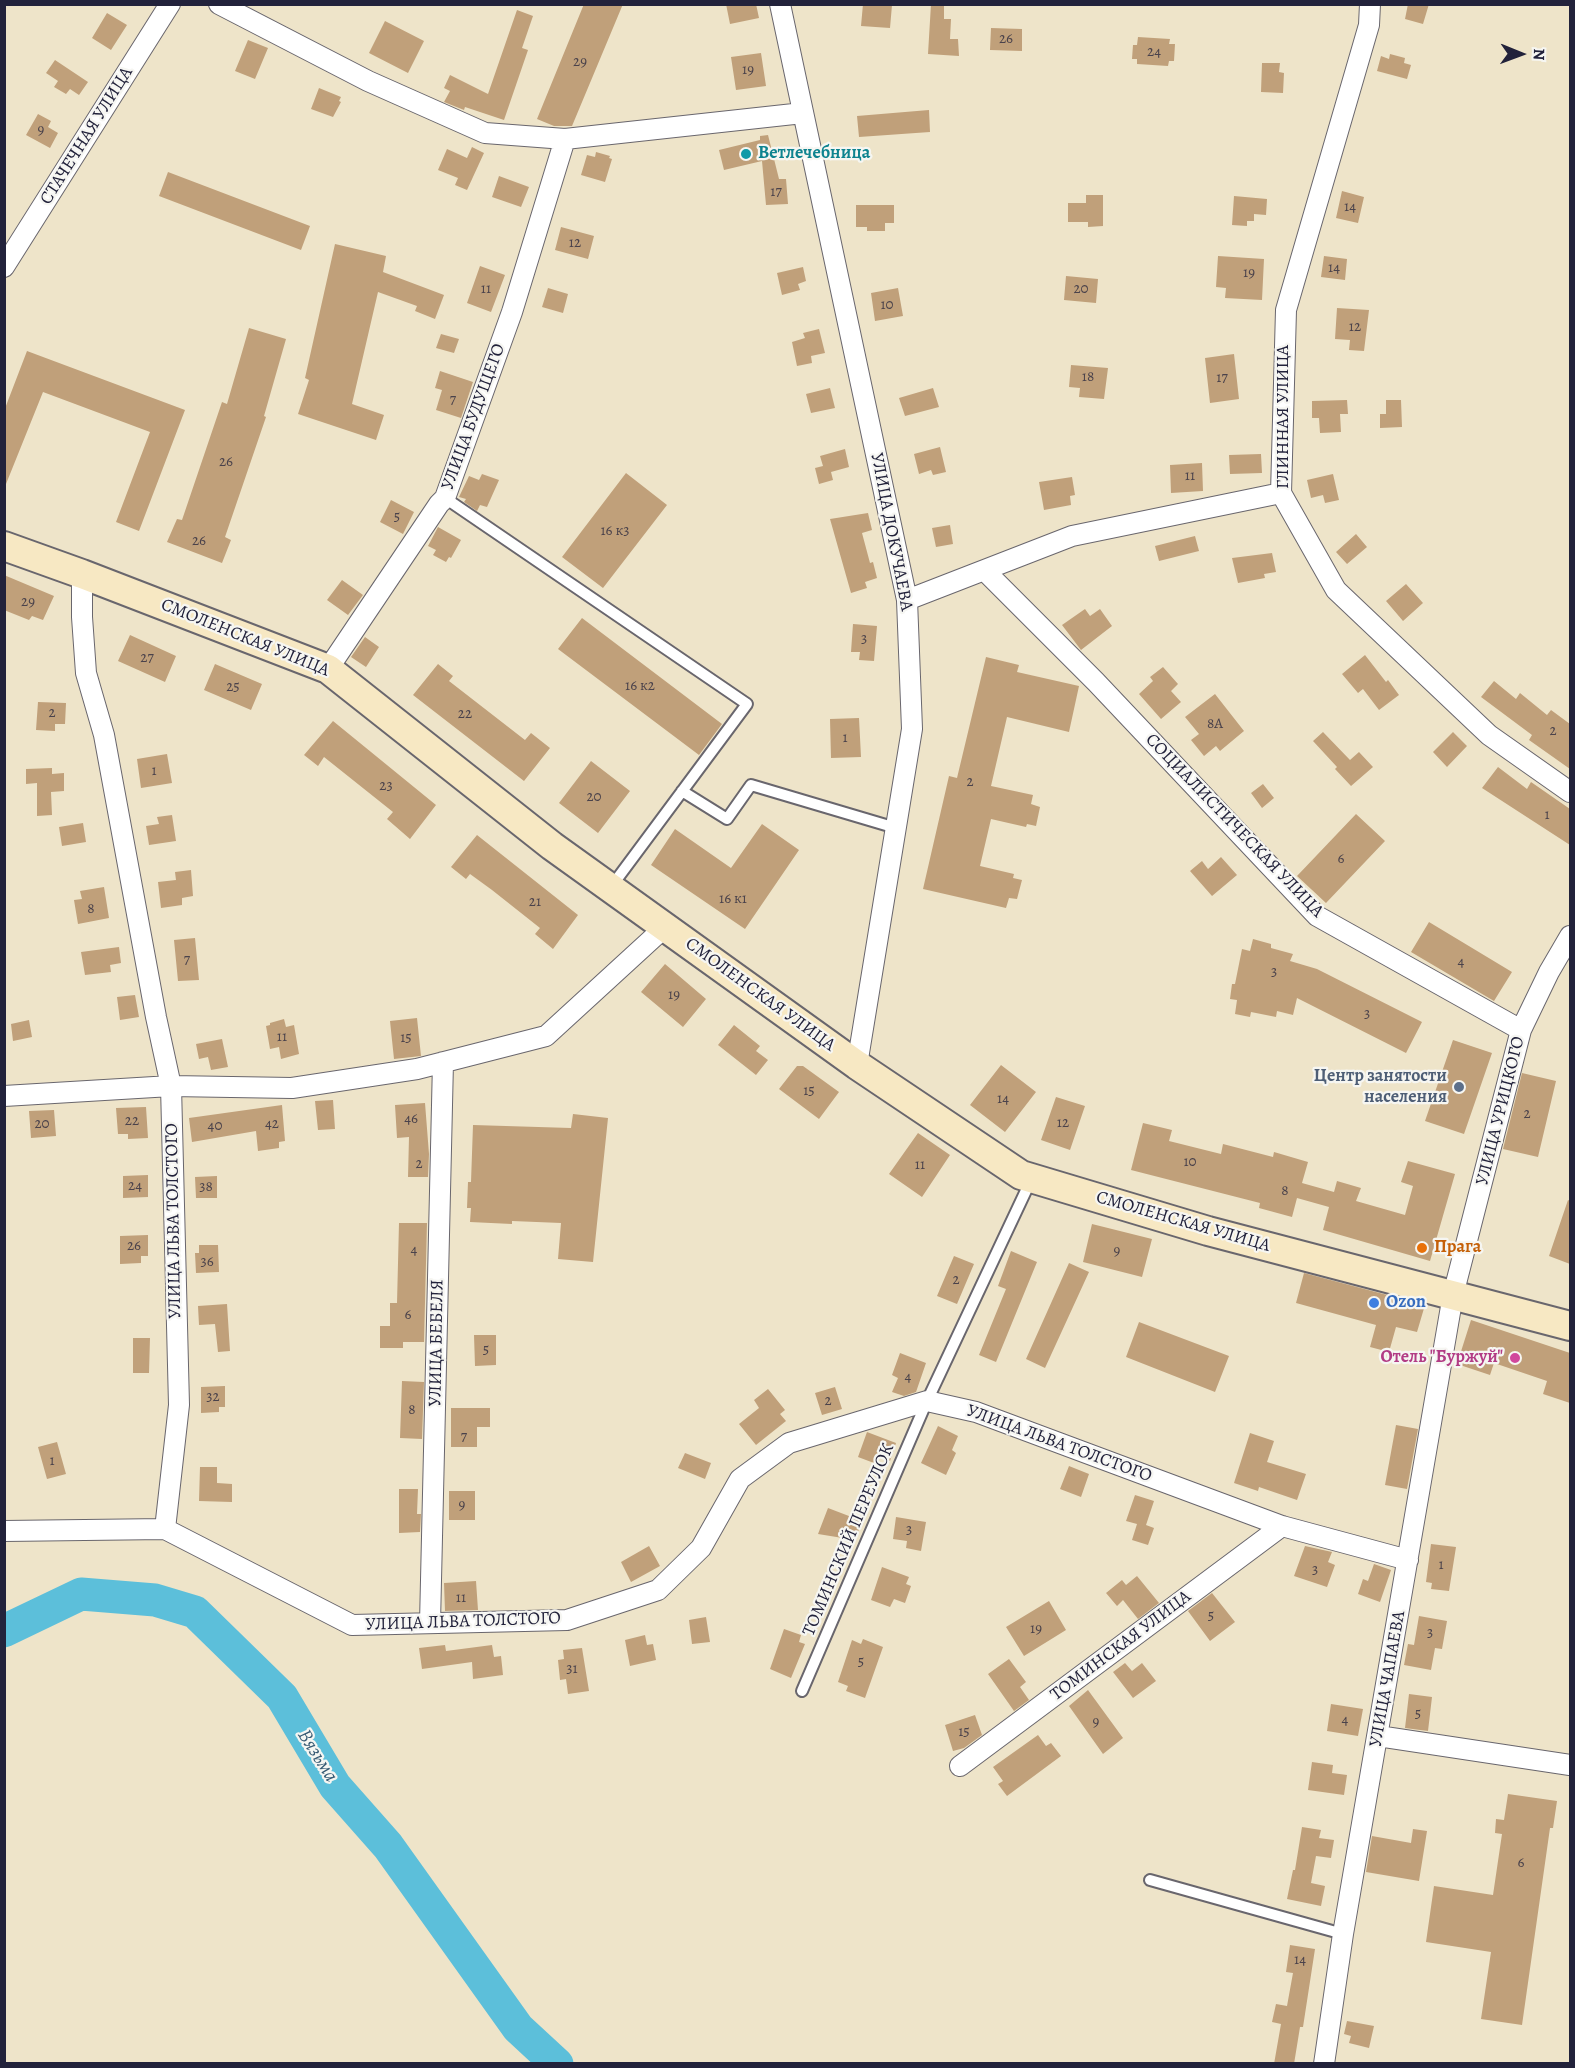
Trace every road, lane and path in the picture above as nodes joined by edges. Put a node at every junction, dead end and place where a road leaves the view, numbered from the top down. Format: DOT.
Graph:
graph roads {
  1 [pos="170,4"];
  2 [pos="219,4"];
  3 [pos="780,4"];
  4 [pos="1370,4"];
  5 [pos="803,113"];
  6 [pos="565,139"];
  7 [pos="4,267"];
  8 [pos="1281,493"];
  9 [pos="446,498"];
  10 [pos="4,546"];
  11 [pos="985,571"];
  12 [pos="82,574"];
  13 [pos="907,600"];
  14 [pos="328,669"];
  15 [pos="682,791"];
  16 [pos="1570,792"];
  17 [pos="896,828"];
  18 [pos="610,888"];
  19 [pos="665,927"];
  20 [pos="1570,936"];
  21 [pos="1521,1030"];
  22 [pos="443,1062"];
  23 [pos="857,1065"];
  24 [pos="171,1086"];
  25 [pos="4,1096"];
  26 [pos="1031,1178"];
  27 [pos="1454,1295"];
  28 [pos="1570,1326"];
  29 [pos="927,1401"];
  30 [pos="1282,1526"];
  31 [pos="165,1529"];
  32 [pos="4,1531"];
  33 [pos="1408,1560"];
  34 [pos="430,1623"];
  35 [pos="802,1691"];
  36 [pos="1378,1736"];
  37 [pos="1570,1765"];
  38 [pos="960,1766"];
  39 [pos="1150,1880"];
  40 [pos="1343,1934"];
  41 [pos="1324,2064"];
  1 -- 7 [label="street, СТАЧЕЧНАЯ УЛИЦА"];
  2 -- 6 [label="street"];
  3 -- 5 [label="street, УЛИЦА ДОКУЧАЕВА"];
  4 -- 8 [label="street, ГЛИННАЯ УЛИЦА"];
  5 -- 6 [label="street"];
  5 -- 13 [label="street, УЛИЦА ДОКУЧАЕВА"];
  6 -- 9 [label="street, УЛИЦА БУДУЩЕГО"];
  8 -- 11 [label="street"];
  8 -- 16 [label="street, ГЛИННАЯ УЛИЦА"];
  9 -- 14 [label="street, УЛИЦА БУДУЩЕГО"];
  9 -- 15 [label="lane"];
  10 -- 12 [label="main road, СМОЛЕНСКАЯ УЛИЦА"];
  11 -- 13 [label="street"];
  11 -- 21 [label="street, СОЦИАЛИСТИЧЕСКАЯ УЛИЦА"];
  12 -- 14 [label="main road, СМОЛЕНСКАЯ УЛИЦА"];
  12 -- 24 [label="street, УЛИЦА ЛЬВА ТОЛСТОГО"];
  13 -- 17 [label="street, УЛИЦА ДОКУЧАЕВА"];
  14 -- 18 [label="main road, СМОЛЕНСКАЯ УЛИЦА"];
  15 -- 17 [label="lane"];
  15 -- 18 [label="lane"];
  17 -- 23 [label="street, УЛИЦА ДОКУЧАЕВА"];
  18 -- 19 [label="main road, СМОЛЕНСКАЯ УЛИЦА"];
  19 -- 22 [label="street"];
  19 -- 23 [label="main road, СМОЛЕНСКАЯ УЛИЦА"];
  20 -- 21 [label="street, УЛИЦА УРИЦКОГО"];
  21 -- 27 [label="street, УЛИЦА УРИЦКОГО"];
  22 -- 24 [label="street"];
  22 -- 34 [label="street, УЛИЦА БЕБЕЛЯ"];
  23 -- 26 [label="main road, СМОЛЕНСКАЯ УЛИЦА"];
  24 -- 25 [label="street"];
  24 -- 31 [label="street, УЛИЦА ЛЬВА ТОЛСТОГО"];
  26 -- 27 [label="main road, СМОЛЕНСКАЯ УЛИЦА"];
  26 -- 29 [label="lane, ТОМИНСКИЙ ПЕРЕУЛОК"];
  27 -- 28 [label="main road, СМОЛЕНСКАЯ УЛИЦА"];
  27 -- 33 [label="street, УЛИЦА ЧАПАЕВА"];
  29 -- 30 [label="street, УЛИЦА ЛЬВА ТОЛСТОГО"];
  29 -- 34 [label="street, УЛИЦА ЛЬВА ТОЛСТОГО"];
  29 -- 35 [label="lane, ТОМИНСКИЙ ПЕРЕУЛОК"];
  30 -- 33 [label="street, УЛИЦА ЛЬВА ТОЛСТОГО"];
  30 -- 38 [label="street, ТОМИНСКАЯ УЛИЦА"];
  31 -- 32 [label="street"];
  31 -- 34 [label="street, УЛИЦА ЛЬВА ТОЛСТОГО"];
  33 -- 36 [label="street, УЛИЦА ЧАПАЕВА"];
  36 -- 37 [label="street"];
  36 -- 40 [label="street, УЛИЦА ЧАПАЕВА"];
  39 -- 40 [label="lane"];
  40 -- 41 [label="street, УЛИЦА ЧАПАЕВА"];
}
